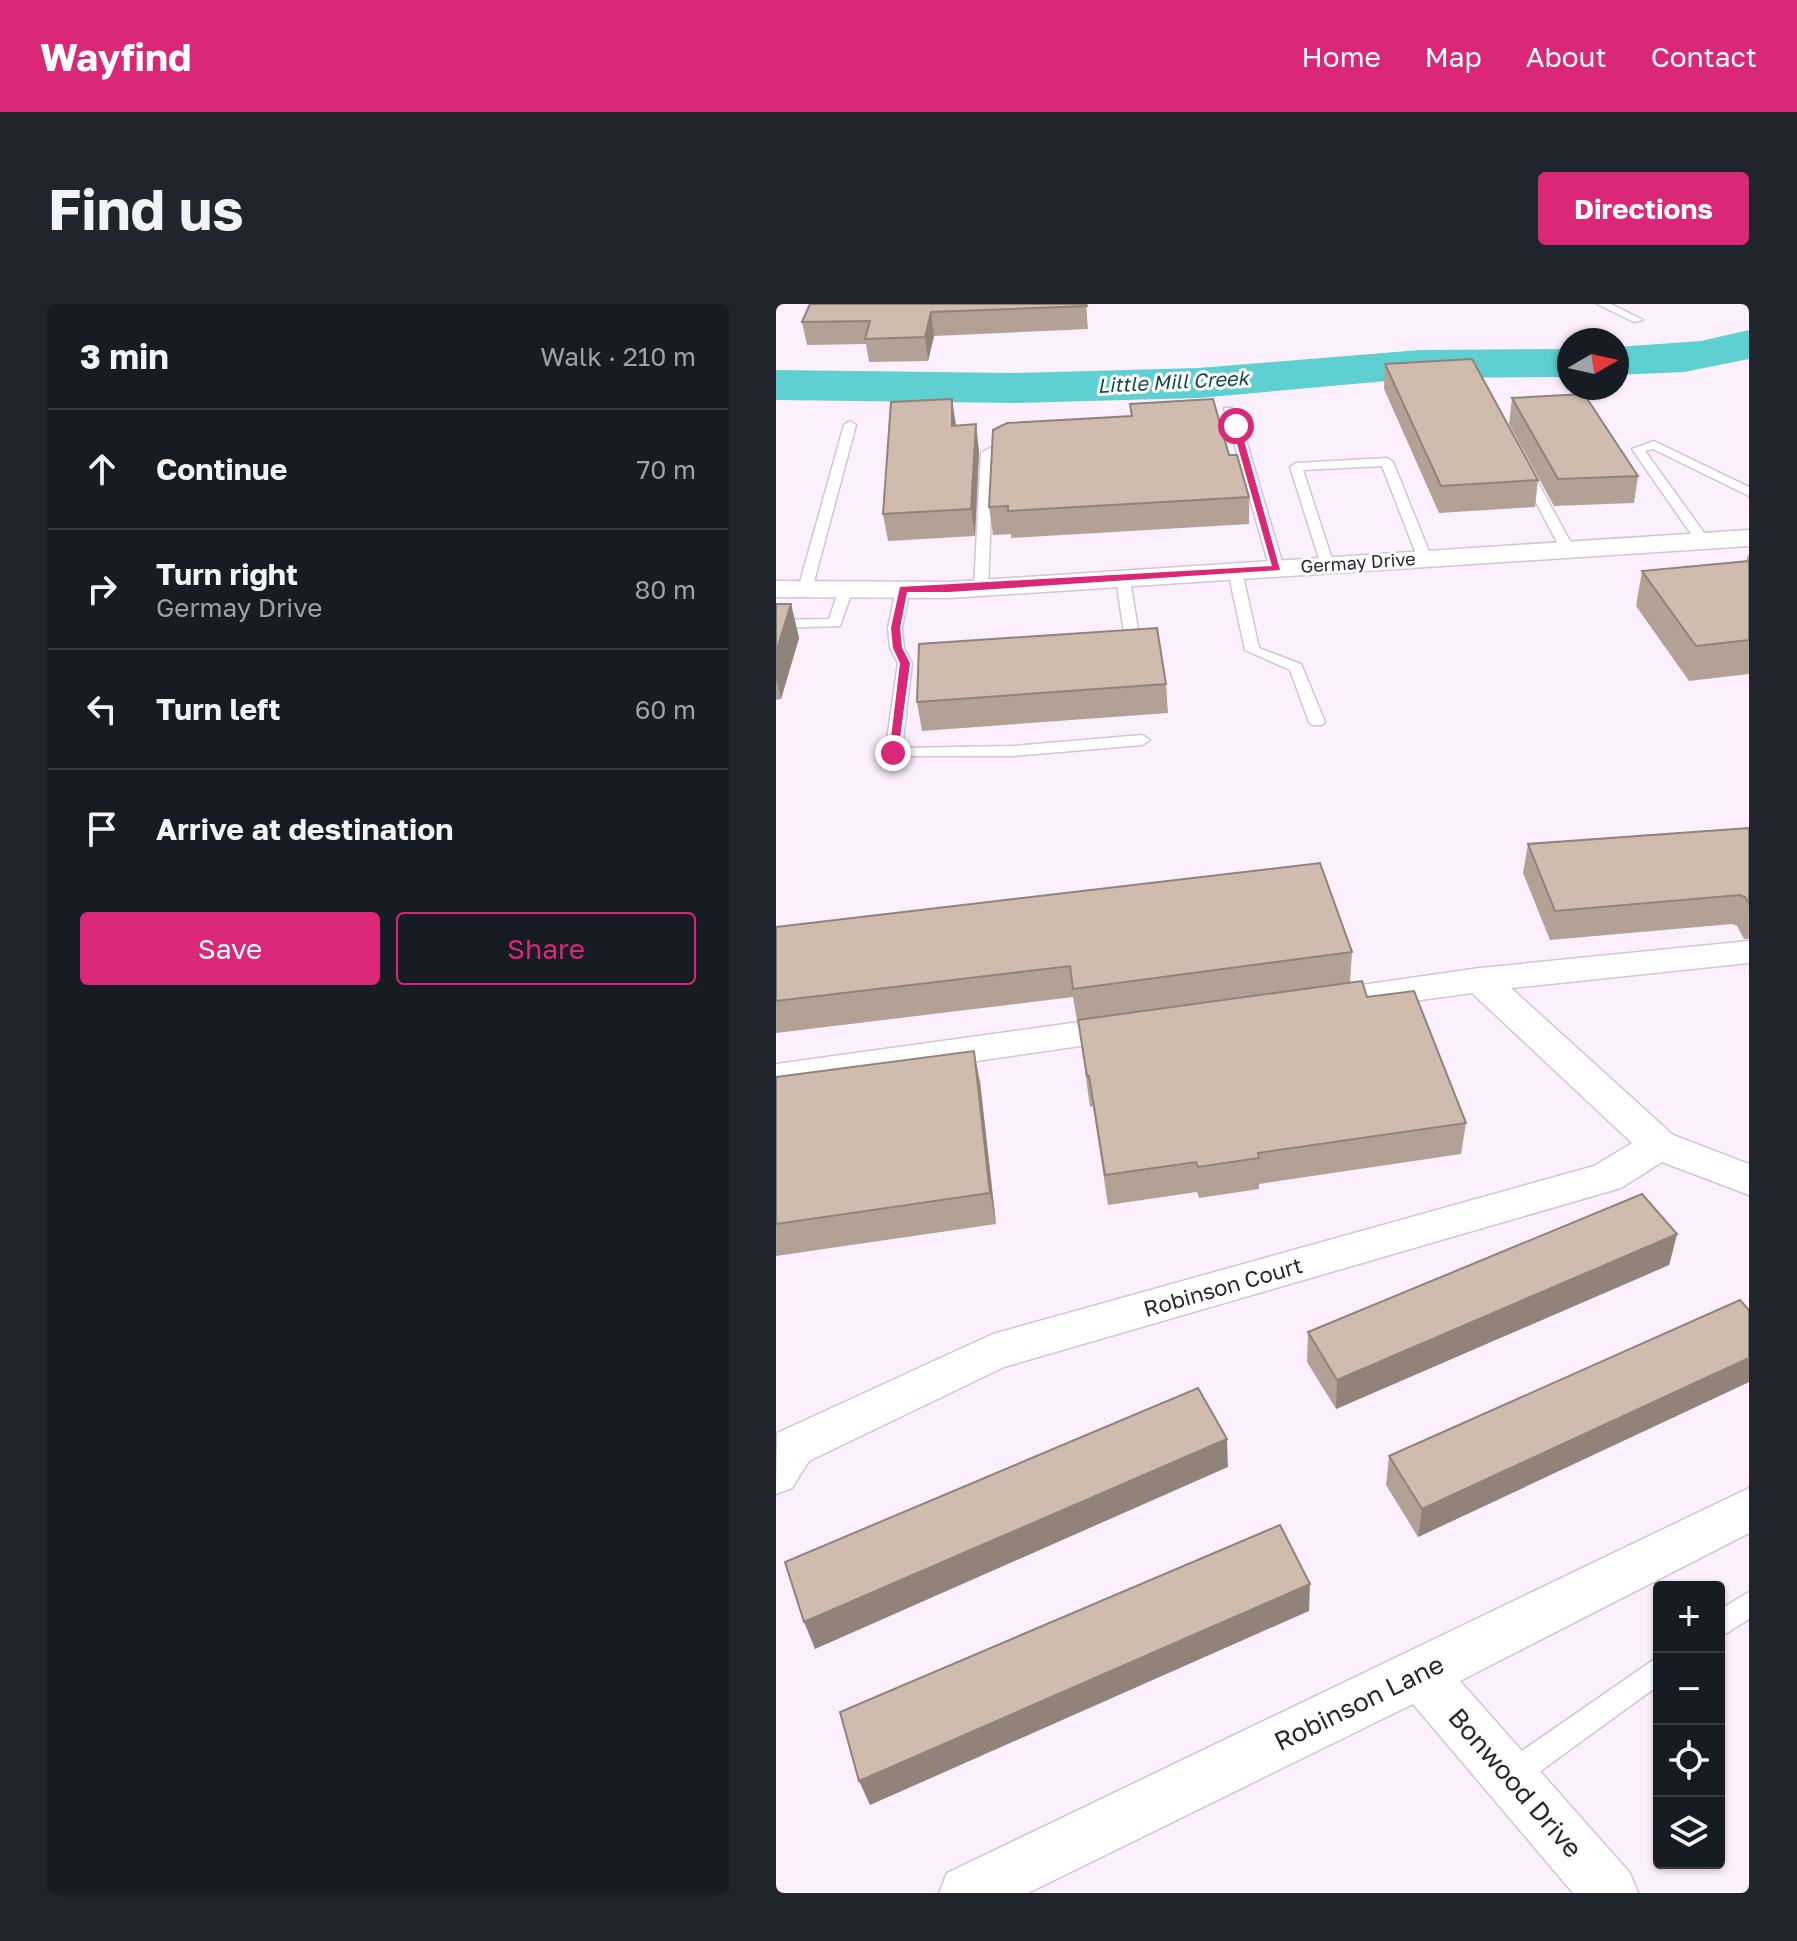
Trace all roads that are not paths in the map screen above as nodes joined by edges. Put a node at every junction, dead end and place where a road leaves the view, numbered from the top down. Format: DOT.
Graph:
graph roads {
  1 [pos="1602,304"];
  2 [pos="1638,320"];
  3 [pos="1228,410"];
  4 [pos="850,425"];
  5 [pos="1029,432"];
  6 [pos="1519,460"];
  7 [pos="1749,492"];
  8 [pos="1749,538"];
  9 [pos="1703,541"];
  10 [pos="1568,550"];
  11 [pos="1425,559"];
  12 [pos="1327,565"];
  13 [pos="1277,569"];
  14 [pos="1235,571"];
  15 [pos="1123,579"];
  16 [pos="981,588"];
  17 [pos="776,589"];
  18 [pos="805,589"];
  19 [pos="846,589"];
  20 [pos="903,589"];
  21 [pos="776,624"];
  22 [pos="1119,650"];
  23 [pos="1317,722"];
  24 [pos="1142,740"];
  25 [pos="1749,952"];
  26 [pos="1480,980"];
  27 [pos="1292,1006"];
  28 [pos="1167,1023"];
  29 [pos="776,1077"];
  30 [pos="1659,1145"];
  31 [pos="1749,1180"];
  32 [pos="782,1453"];
  33 [pos="1749,1509"];
  34 [pos="1749,1604"];
  35 [pos="1725,1621"];
  36 [pos="1653,1673"];
  37 [pos="1421,1674"];
  38 [pos="1509,1776"];
  39 [pos="967,1893"];
  40 [pos="1610,1893"];
  1 -- 2 [label="lane"];
  3 -- 13 [label="lane"];
  4 -- 18 [label="lane"];
  5 -- 16 [label="lane"];
  6 -- 10 [label="lane"];
  7 -- 9 [label="lane"];
  8 -- 9 [label="street, Germay Drive"];
  9 -- 10 [label="street, Germay Drive"];
  10 -- 11 [label="street, Germay Drive"];
  11 -- 12 [label="street, Germay Drive"];
  11 -- 12 [label="lane"];
  12 -- 13 [label="street, Germay Drive"];
  13 -- 14 [label="street, Germay Drive"];
  14 -- 15 [label="street, Germay Drive"];
  14 -- 23 [label="lane"];
  15 -- 16 [label="street, Germay Drive"];
  15 -- 22 [label="lane"];
  16 -- 20 [label="street, Germay Drive"];
  17 -- 18 [label="street, Germay Drive"];
  18 -- 19 [label="street, Germay Drive"];
  19 -- 20 [label="street, Germay Drive"];
  19 -- 21 [label="lane"];
  20 -- 24 [label="lane"];
  25 -- 26 [label="street"];
  26 -- 27 [label="street"];
  26 -- 30 [label="street"];
  28 -- 29 [label="street"];
  30 -- 31 [label="street"];
  30 -- 32 [label="street, Robinson Court"];
  33 -- 37 [label="street, Robinson Lane"];
  34 -- 35 [label="lane"];
  36 -- 38 [label="lane"];
  37 -- 38 [label="street, Bonwood Drive"];
  37 -- 39 [label="street, Robinson Lane"];
  38 -- 40 [label="street, Bonwood Drive"];
}
